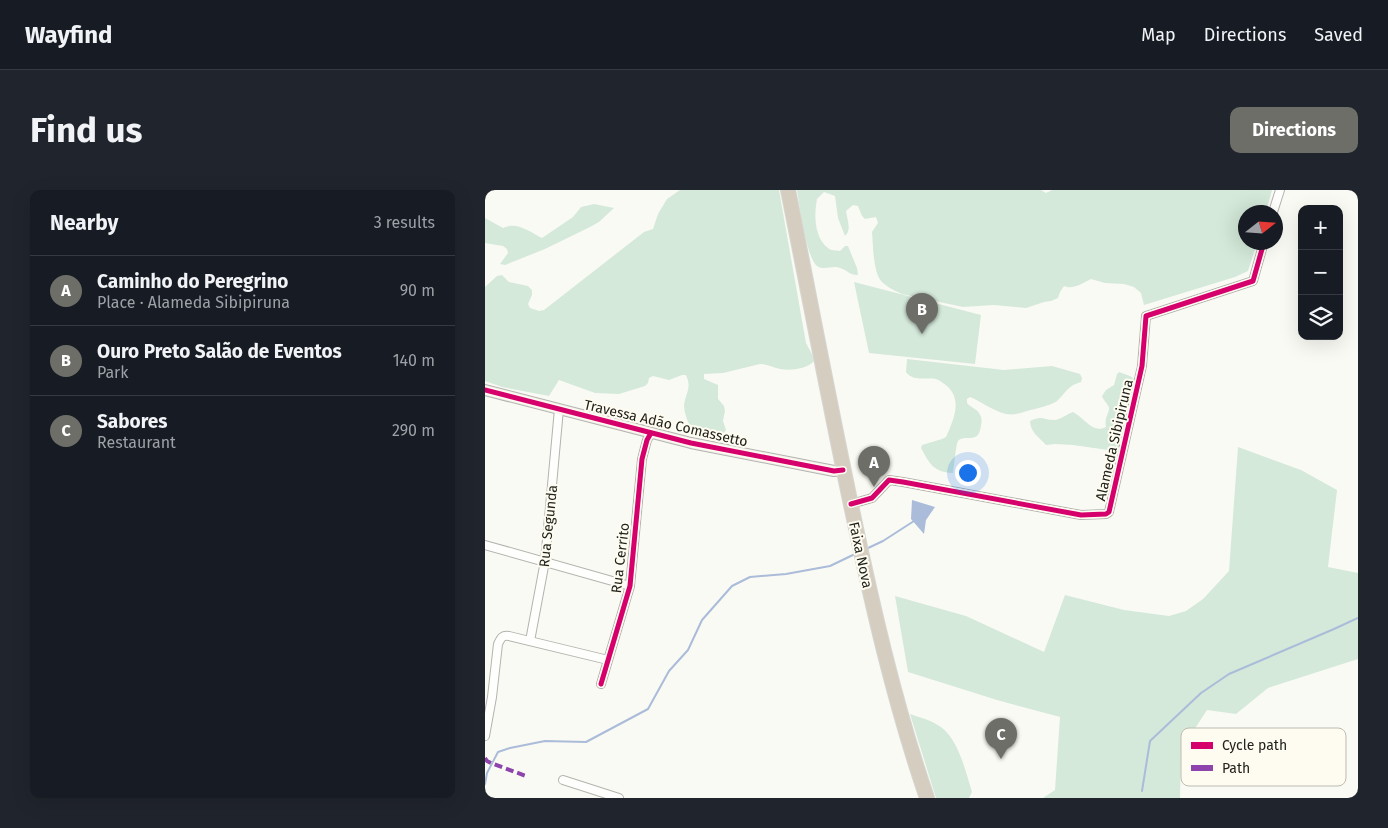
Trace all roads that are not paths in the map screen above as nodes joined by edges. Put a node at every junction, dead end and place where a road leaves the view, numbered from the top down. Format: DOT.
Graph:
graph roads {
  1 [pos="788,190"];
  2 [pos="1280,190"];
  3 [pos="1275,205"];
  4 [pos="1262,250"];
  5 [pos="485,390"];
  6 [pos="559,409"];
  7 [pos="651,433"];
  8 [pos="843,470"];
  9 [pos="851,504"];
  10 [pos="485,545"];
  11 [pos="545,561"];
  12 [pos="631,586"];
  13 [pos="530,642"];
  14 [pos="609,660"];
  15 [pos="601,684"];
  16 [pos="488,696"];
  17 [pos="485,736"];
  18 [pos="563,780"];
  19 [pos="619,798"];
  20 [pos="927,798"];
  1 -- 8 [label="highway, Faixa Nova"];
  2 -- 3 [label="street"];
  4 -- 9 [label="street, Alameda Sibipiruna"];
  5 -- 6 [label="street, Travessa Adão Comassetto"];
  6 -- 7 [label="street, Travessa Adão Comassetto"];
  6 -- 11 [label="street, Rua Segunda"];
  7 -- 8 [label="street, Travessa Adão Comassetto"];
  7 -- 12 [label="street, Rua Cerrito"];
  8 -- 9 [label="highway, Faixa Nova"];
  9 -- 20 [label="highway, Faixa Nova"];
  10 -- 11 [label="street"];
  11 -- 12 [label="street"];
  11 -- 13 [label="street, Rua Segunda"];
  12 -- 14 [label="street, Rua Cerrito"];
  13 -- 14 [label="street"];
  13 -- 16 [label="street"];
  14 -- 15 [label="street, Rua Cerrito"];
  16 -- 17 [label="street"];
  18 -- 19 [label="street"];
}
